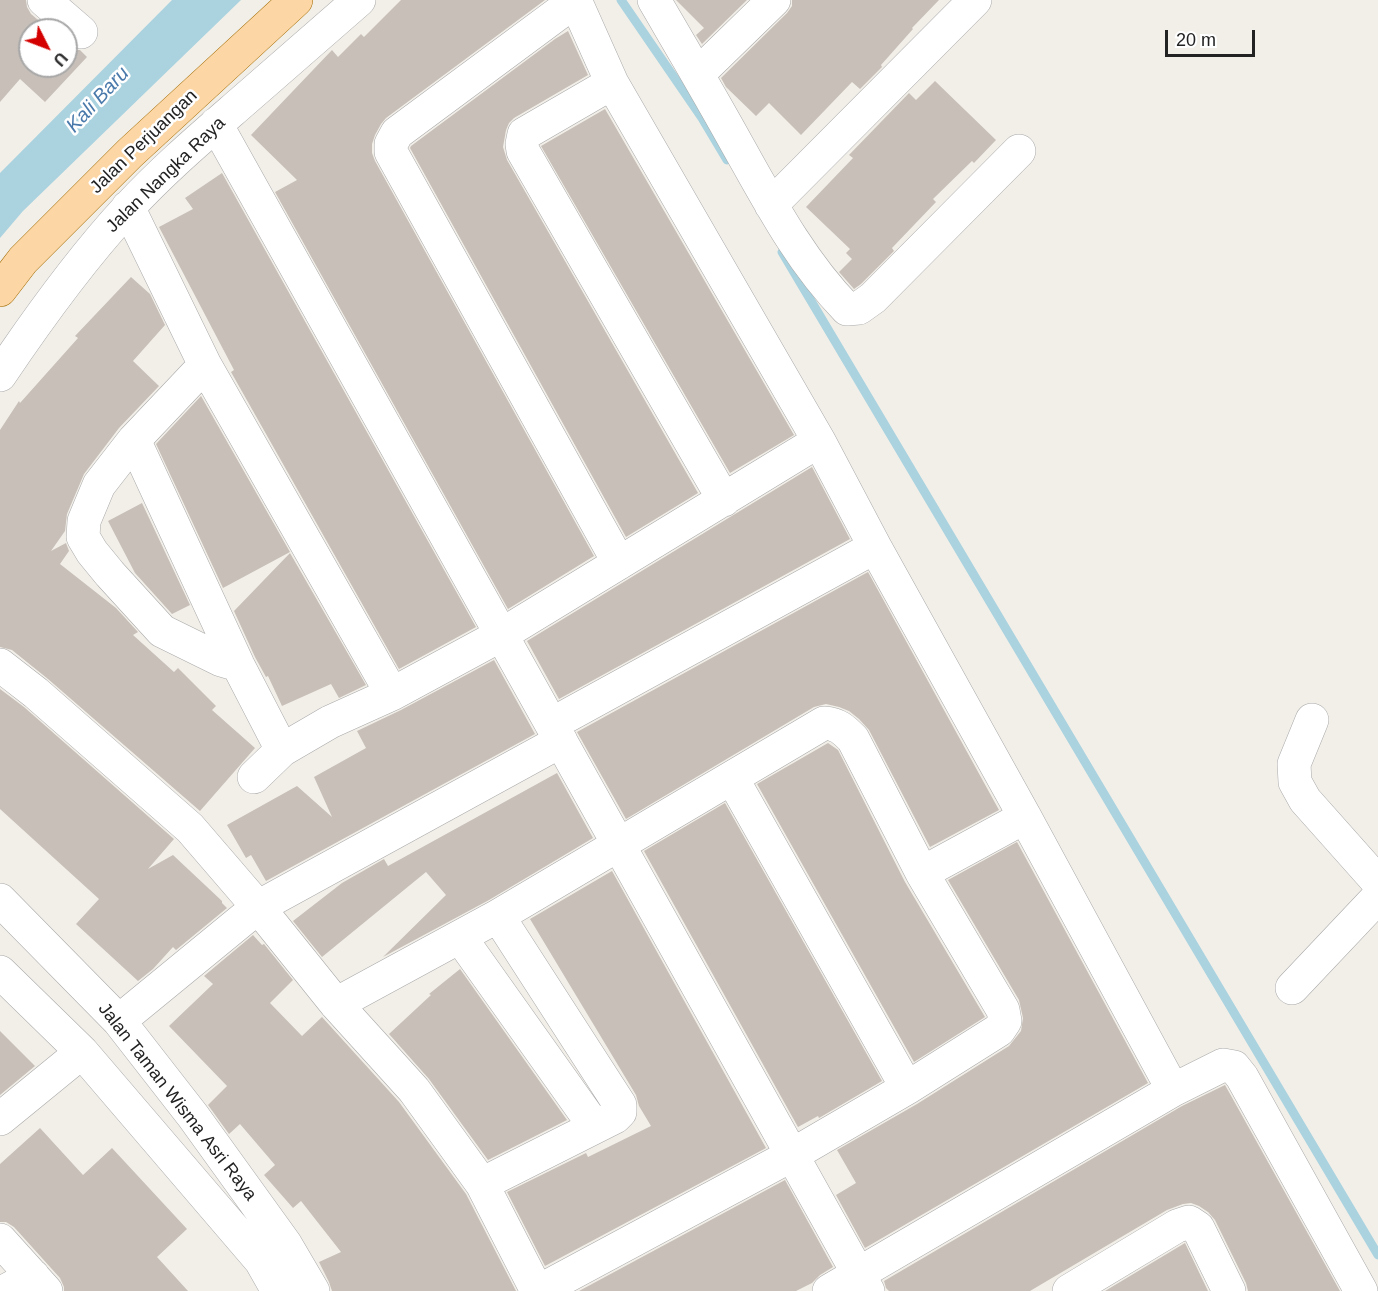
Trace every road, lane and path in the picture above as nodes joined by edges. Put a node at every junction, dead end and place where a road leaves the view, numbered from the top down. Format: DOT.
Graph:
graph roads {
  1 [pos="44,0"];
  2 [pos="296,0"];
  3 [pos="359,0"];
  4 [pos="654,0"];
  5 [pos="774,0"];
  6 [pos="975,0"];
  7 [pos="575,1"];
  8 [pos="81,33"];
  9 [pos="698,74"];
  10 [pos="612,83"];
  11 [pos="216,124"];
  12 [pos="1019,151"];
  13 [pos="771,205"];
  14 [pos="128,207"];
  15 [pos="0,290"];
  16 [pos="206,365"];
  17 [pos="0,375"];
  18 [pos="134,440"];
  19 [pos="819,441"];
  20 [pos="724,500"];
  21 [pos="875,547"];
  22 [pos="619,563"];
  23 [pos="501,635"];
  24 [pos="238,664"];
  25 [pos="0,665"];
  26 [pos="392,694"];
  27 [pos="1312,720"];
  28 [pos="556,733"];
  29 [pos="282,750"];
  30 [pos="254,777"];
  31 [pos="732,778"];
  32 [pos="1025,817"];
  33 [pos="619,844"];
  34 [pos="922,873"];
  35 [pos="1378,882"];
  36 [pos="1378,897"];
  37 [pos="0,900"];
  38 [pos="258,907"];
  39 [pos="498,916"];
  40 [pos="460,937"];
  41 [pos="0,972"];
  42 [pos="1292,988"];
  43 [pos="336,1004"];
  44 [pos="118,1021"];
  45 [pos="82,1052"];
  46 [pos="907,1088"];
  47 [pos="1173,1090"];
  48 [pos="0,1119"];
  49 [pos="595,1127"];
  50 [pos="792,1155"];
  51 [pos="482,1184"];
  52 [pos="0,1240"];
  53 [pos="864,1283"];
  54 [pos="28,1286"];
  55 [pos="1084,1287"];
  56 [pos="278,1291"];
  57 [pos="313,1291"];
  58 [pos="538,1291"];
  59 [pos="829,1291"];
  60 [pos="1229,1291"];
  61 [pos="1361,1291"];
  1 -- 8 [label="street"];
  2 -- 15 [label="main road, Jalan Perjuangan"];
  3 -- 11 [label="street, Jalan Nangka Raya"];
  4 -- 9 [label="street"];
  5 -- 9 [label="street"];
  6 -- 13 [label="street"];
  7 -- 10 [label="street"];
  7 -- 22 [label="street"];
  9 -- 13 [label="street"];
  10 -- 19 [label="street"];
  10 -- 20 [label="street"];
  11 -- 14 [label="street, Jalan Nangka Raya"];
  11 -- 23 [label="street"];
  12 -- 13 [label="street"];
  14 -- 16 [label="street"];
  14 -- 17 [label="street, Jalan Nangka Raya"];
  16 -- 18 [label="street"];
  16 -- 26 [label="street"];
  18 -- 24 [label="street"];
  18 -- 24 [label="street"];
  19 -- 20 [label="street"];
  19 -- 21 [label="street"];
  20 -- 22 [label="street"];
  21 -- 28 [label="street"];
  21 -- 32 [label="street"];
  22 -- 23 [label="street"];
  23 -- 26 [label="street"];
  23 -- 28 [label="street"];
  24 -- 29 [label="street"];
  25 -- 38 [label="street"];
  26 -- 29 [label="street"];
  27 -- 35 [label="street"];
  28 -- 33 [label="street"];
  28 -- 38 [label="street"];
  29 -- 30 [label="street"];
  31 -- 33 [label="street"];
  31 -- 34 [label="street"];
  31 -- 46 [label="street"];
  32 -- 34 [label="street"];
  32 -- 47 [label="street"];
  33 -- 39 [label="street"];
  33 -- 50 [label="street"];
  34 -- 46 [label="street"];
  36 -- 42 [label="street"];
  37 -- 44 [label="street, Jalan Taman Wisma Asri Raya"];
  38 -- 43 [label="street"];
  38 -- 44 [label="street"];
  39 -- 40 [label="street"];
  39 -- 49 [label="street"];
  40 -- 43 [label="street"];
  40 -- 49 [label="street"];
  41 -- 45 [label="street, Jalan Taman Wisma Asri Raya"];
  43 -- 51 [label="street"];
  44 -- 57 [label="street, Jalan Taman Wisma Asri Raya"];
  45 -- 48 [label="street"];
  45 -- 56 [label="street, Jalan Taman Wisma Asri Raya"];
  46 -- 50 [label="street"];
  47 -- 53 [label="street"];
  47 -- 61 [label="street"];
  49 -- 51 [label="street"];
  50 -- 53 [label="street"];
  50 -- 58 [label="street"];
  51 -- 58 [label="street"];
  52 -- 54 [label="street"];
  53 -- 59 [label="street"];
  55 -- 60 [label="street"];
}
